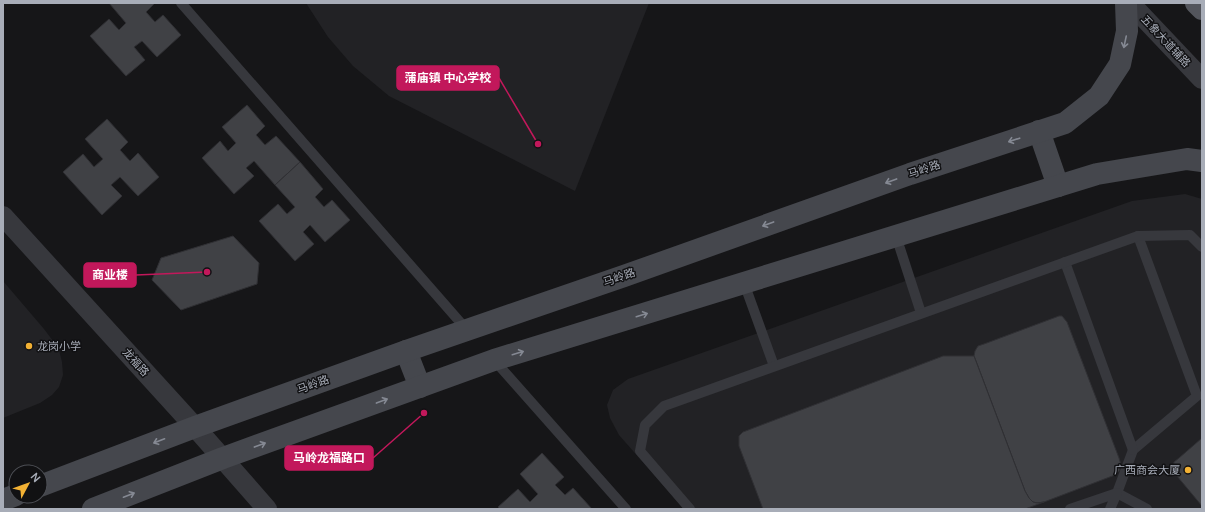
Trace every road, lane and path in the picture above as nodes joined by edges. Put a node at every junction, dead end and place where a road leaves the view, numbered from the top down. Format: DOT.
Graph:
graph roads {
  1 [pos="181,3"];
  2 [pos="1126,3"];
  3 [pos="1130,3"];
  4 [pos="1196,3"];
  5 [pos="1202,9"];
  6 [pos="1202,79"];
  7 [pos="1039,131"];
  8 [pos="1202,161"];
  9 [pos="1058,186"];
  10 [pos="3,216"];
  11 [pos="896,236"];
  12 [pos="1138,236"];
  13 [pos="1202,247"];
  14 [pos="1065,262"];
  15 [pos="744,283"];
  16 [pos="921,313"];
  17 [pos="467,330"];
  18 [pos="406,351"];
  19 [pos="494,360"];
  20 [pos="774,366"];
  21 [pos="420,387"];
  22 [pos="1199,395"];
  23 [pos="195,427"];
  24 [pos="1133,450"];
  25 [pos="224,458"];
  26 [pos="48,483"];
  27 [pos="1117,493"];
  28 [pos="93,509"];
  29 [pos="267,509"];
  30 [pos="626,509"];
  31 [pos="690,509"];
  32 [pos="1070,509"];
  33 [pos="1110,509"];
  34 [pos="1146,509"];
  1 -- 17 [label="lane"];
  2 -- 7 [label="street, 马岭路, one-way"];
  3 -- 6 [label="street, 五象大道辅路"];
  4 -- 5 [label="main road"];
  7 -- 9 [label="street"];
  7 -- 17 [label="street, 马岭路, one-way"];
  8 -- 9 [label="street"];
  9 -- 11 [label="street"];
  10 -- 23 [label="street, 龙福路"];
  11 -- 15 [label="street"];
  11 -- 16 [label="lane"];
  12 -- 13 [label="lane"];
  12 -- 14 [label="lane"];
  12 -- 22 [label="lane"];
  14 -- 16 [label="lane"];
  14 -- 24 [label="lane"];
  19 -- 15 [label="street, one-way"];
  15 -- 20 [label="lane"];
  16 -- 20 [label="lane"];
  17 -- 18 [label="street, 马岭路"];
  18 -- 21 [label="street"];
  18 -- 23 [label="street, 马岭路"];
  19 -- 21 [label="street"];
  19 -- 30 [label="lane"];
  20 -- 31 [label="lane"];
  25 -- 21 [label="street, one-way"];
  22 -- 24 [label="lane"];
  23 -- 25 [label="street, 龙福路"];
  23 -- 26 [label="street, 马岭路, one-way"];
  24 -- 27 [label="lane"];
  28 -- 25 [label="street, one-way"];
  25 -- 29 [label="street, 龙福路"];
  27 -- 32 [label="lane"];
  27 -- 33 [label="lane"];
  27 -- 34 [label="lane"];
}
